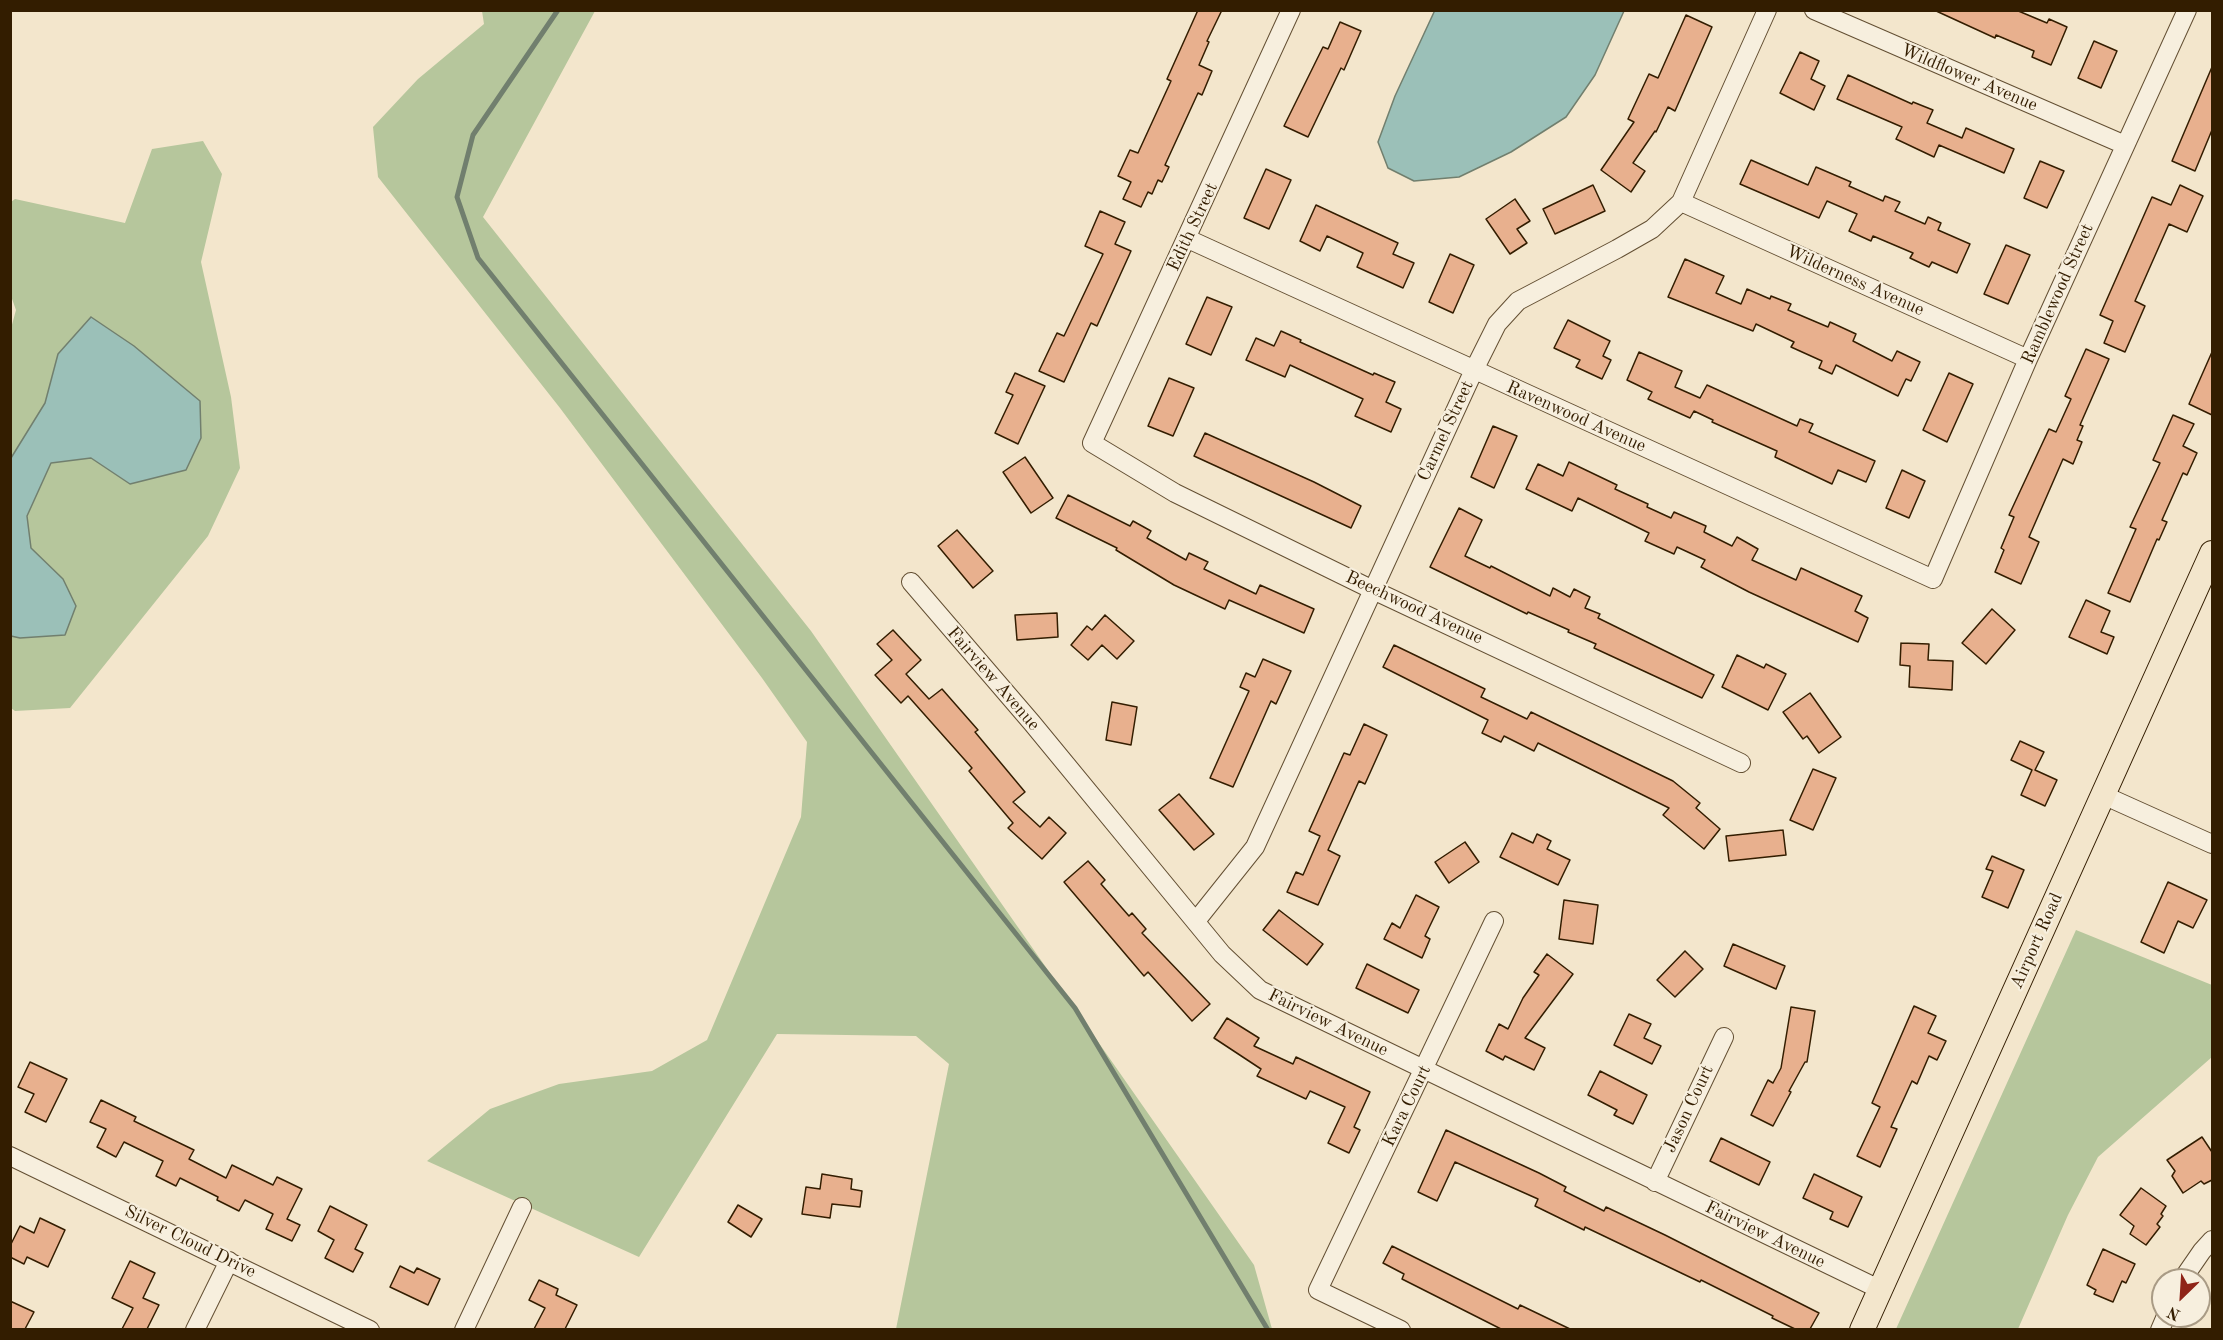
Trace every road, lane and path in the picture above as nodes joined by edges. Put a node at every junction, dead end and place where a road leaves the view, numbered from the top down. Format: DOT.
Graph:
graph roads {
  1 [pos="1291,10"];
  2 [pos="1767,10"];
  3 [pos="1814,10"];
  4 [pos="2187,10"];
  5 [pos="2125,145"];
  6 [pos="1681,202"];
  7 [pos="1188,239"];
  8 [pos="2028,360"];
  9 [pos="1474,370"];
  10 [pos="1092,443"];
  11 [pos="2212,553"];
  12 [pos="1933,579"];
  13 [pos="911,582"];
  14 [pos="1373,590"];
  15 [pos="1741,763"];
  16 [pos="2103,795"];
  17 [pos="2212,844"];
  18 [pos="1196,921"];
  19 [pos="1494,921"];
  20 [pos="1724,1036"];
  21 [pos="1425,1070"];
  22 [pos="10,1155"];
  23 [pos="1655,1182"];
  24 [pos="522,1207"];
  25 [pos="2212,1240"];
  26 [pos="229,1261"];
  27 [pos="2190,1268"];
  28 [pos="1879,1289"];
  29 [pos="195,1329"];
  30 [pos="370,1329"];
  31 [pos="465,1329"];
  32 [pos="1401,1329"];
  33 [pos="1862,1329"];
  1 -- 7 [label="street, Edith Street"];
  2 -- 6 [label="street, Carmel Street"];
  3 -- 5 [label="street, Wildflower Avenue"];
  4 -- 5 [label="street, Ramblewood Street"];
  5 -- 8 [label="street, Ramblewood Street"];
  6 -- 8 [label="street, Wilderness Avenue"];
  6 -- 9 [label="street, Carmel Street"];
  7 -- 9 [label="street, Ravenwood Avenue"];
  7 -- 10 [label="street, Edith Street"];
  8 -- 12 [label="street, Ramblewood Street"];
  9 -- 12 [label="street, Ravenwood Avenue"];
  9 -- 14 [label="street, Carmel Street"];
  10 -- 14 [label="street, Beechwood Avenue"];
  11 -- 16 [label="main road, Airport Road"];
  13 -- 18 [label="street, Fairview Avenue"];
  14 -- 15 [label="street, Beechwood Avenue"];
  14 -- 18 [label="street, Carmel Street"];
  16 -- 17 [label="street"];
  16 -- 28 [label="main road, Airport Road"];
  18 -- 21 [label="street, Fairview Avenue"];
  19 -- 21 [label="street, Kara Court"];
  20 -- 23 [label="street, Jason Court"];
  21 -- 23 [label="street, Fairview Avenue"];
  21 -- 32 [label="street, Kara Court"];
  22 -- 26 [label="street, Silver Cloud Drive"];
  23 -- 28 [label="street, Fairview Avenue"];
  24 -- 31 [label="street"];
  25 -- 27 [label="street"];
  26 -- 29 [label="street"];
  26 -- 30 [label="street, Silver Cloud Drive"];
  28 -- 33 [label="main road, Airport Road"];
}
